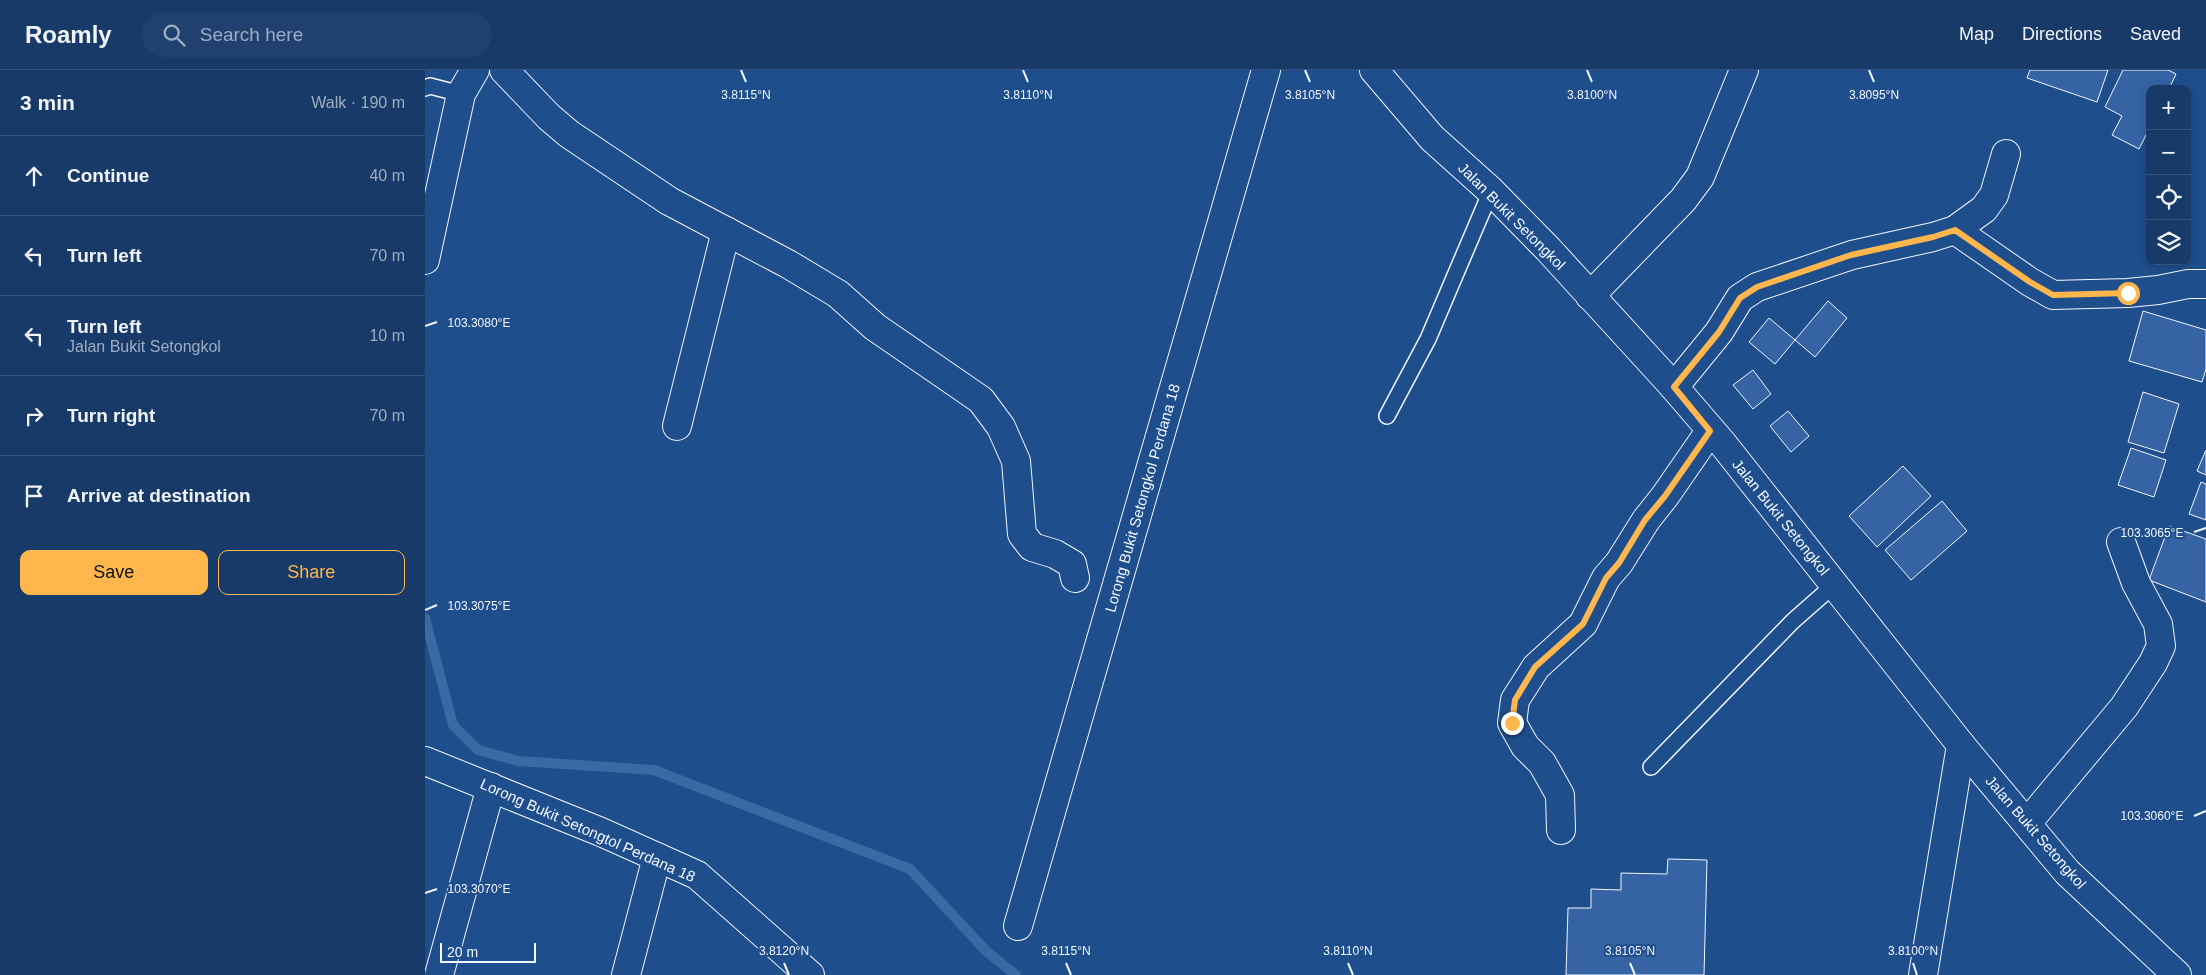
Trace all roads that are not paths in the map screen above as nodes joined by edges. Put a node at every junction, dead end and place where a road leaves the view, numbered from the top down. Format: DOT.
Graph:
graph roads {
  1 [pos="475,70"];
  2 [pos="1266,70"];
  3 [pos="1374,70"];
  4 [pos="1744,70"];
  5 [pos="512,73"];
  6 [pos="425,88"];
  7 [pos="461,94"];
  8 [pos="2006,154"];
  9 [pos="1491,191"];
  10 [pos="1955,230"];
  11 [pos="726,231"];
  12 [pos="425,260"];
  13 [pos="2206,284"];
  14 [pos="1590,296"];
  15 [pos="1674,387"];
  16 [pos="1387,416"];
  17 [pos="677,426"];
  18 [pos="1710,431"];
  19 [pos="2121,542"];
  20 [pos="1075,578"];
  21 [pos="1835,584"];
  22 [pos="1961,745"];
  23 [pos="425,760"];
  24 [pos="1651,767"];
  25 [pos="491,787"];
  26 [pos="2028,822"];
  27 [pos="1561,830"];
  28 [pos="657,857"];
  29 [pos="1018,926"];
  30 [pos="439,975"];
  31 [pos="626,975"];
  32 [pos="810,975"];
  33 [pos="1923,975"];
  34 [pos="2177,975"];
  1 -- 7 [label="street"];
  2 -- 29 [label="street, Lorong Bukit Setongkol Perdana 18"];
  3 -- 9 [label="street, Jalan Bukit Setongkol"];
  4 -- 14 [label="street"];
  5 -- 11 [label="street"];
  6 -- 7 [label="lane"];
  7 -- 12 [label="street"];
  8 -- 10 [label="street"];
  9 -- 14 [label="street, Jalan Bukit Setongkol"];
  9 -- 16 [label="lane"];
  10 -- 13 [label="street"];
  10 -- 15 [label="street"];
  11 -- 17 [label="street"];
  11 -- 20 [label="street"];
  14 -- 15 [label="street, Jalan Bukit Setongkol"];
  15 -- 18 [label="street, Jalan Bukit Setongkol"];
  18 -- 21 [label="street, Jalan Bukit Setongkol"];
  18 -- 27 [label="street"];
  19 -- 26 [label="street"];
  21 -- 22 [label="street, Jalan Bukit Setongkol"];
  21 -- 24 [label="lane"];
  22 -- 26 [label="street, Jalan Bukit Setongkol"];
  22 -- 33 [label="street"];
  23 -- 25 [label="street, Lorong Bukit Setongtol Perdana 18"];
  25 -- 28 [label="street, Lorong Bukit Setongtol Perdana 18"];
  25 -- 30 [label="street"];
  26 -- 34 [label="street, Jalan Bukit Setongkol"];
  28 -- 31 [label="street"];
  28 -- 32 [label="street, Lorong Bukit Setongtol Perdana 18"];
}
